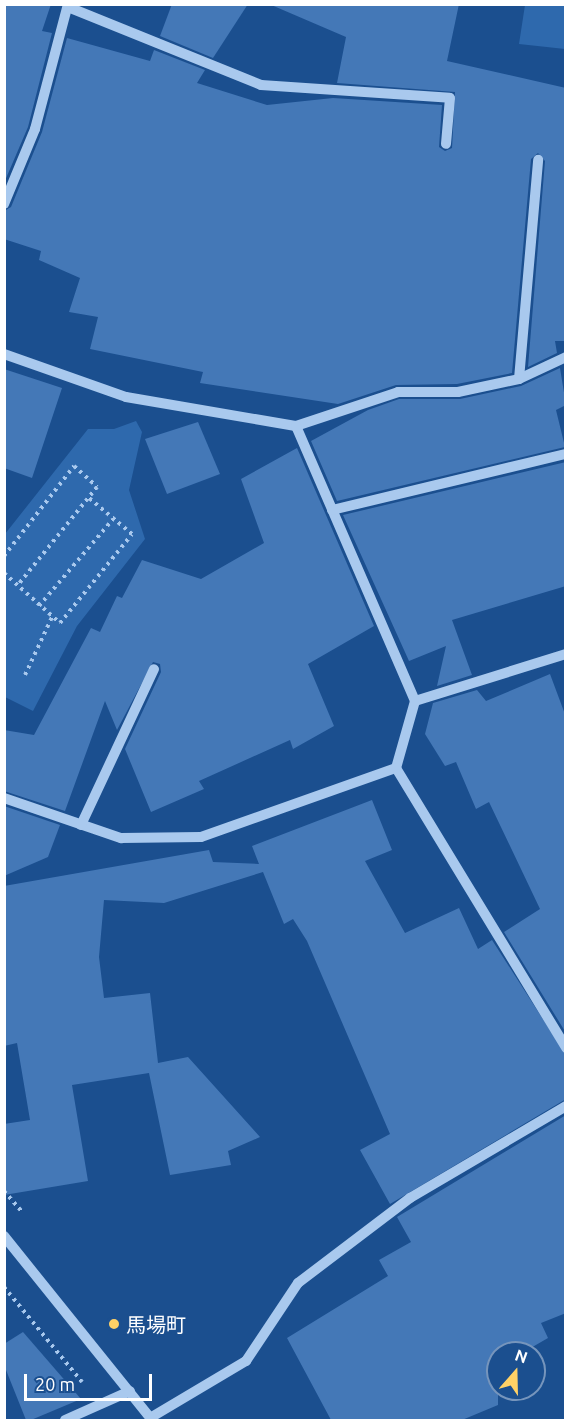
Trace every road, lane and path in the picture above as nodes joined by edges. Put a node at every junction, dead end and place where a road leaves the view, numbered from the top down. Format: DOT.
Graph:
graph roads {
  1 [pos="68,6"];
  2 [pos="446,144"];
  3 [pos="538,160"];
  4 [pos="4,204"];
  5 [pos="4,354"];
  6 [pos="566,357"];
  7 [pos="519,379"];
  8 [pos="296,426"];
  9 [pos="566,454"];
  10 [pos="89,498"];
  11 [pos="332,510"];
  12 [pos="113,519"];
  13 [pos="4,556"];
  14 [pos="4,573"];
  15 [pos="18,585"];
  16 [pos="39,606"];
  17 [pos="52,617"];
  18 [pos="566,654"];
  19 [pos="154,669"];
  20 [pos="25,675"];
  21 [pos="414,701"];
  22 [pos="396,768"];
  23 [pos="4,798"];
  24 [pos="81,825"];
  25 [pos="566,1048"];
  26 [pos="566,1106"];
  27 [pos="4,1236"];
  28 [pos="4,1287"];
  29 [pos="130,1391"];
  30 [pos="100,1405"];
  31 [pos="151,1419"];
  32 [pos="65,1420"];
  1 -- 2 [label="street"];
  1 -- 4 [label="street"];
  3 -- 7 [label="street"];
  5 -- 8 [label="street"];
  6 -- 7 [label="street"];
  7 -- 8 [label="street"];
  8 -- 11 [label="street"];
  9 -- 11 [label="street"];
  10 -- 12 [label="path"];
  10 -- 13 [label="path"];
  10 -- 15 [label="path"];
  11 -- 21 [label="street"];
  12 -- 16 [label="path"];
  12 -- 17 [label="path"];
  14 -- 15 [label="path"];
  15 -- 16 [label="path"];
  16 -- 17 [label="path"];
  17 -- 20 [label="path"];
  18 -- 21 [label="street"];
  19 -- 24 [label="street"];
  21 -- 22 [label="street"];
  22 -- 24 [label="street"];
  22 -- 25 [label="street"];
  23 -- 24 [label="street"];
  26 -- 31 [label="street"];
  27 -- 29 [label="street"];
  28 -- 30 [label="path"];
  29 -- 30 [label="street"];
  29 -- 31 [label="street"];
  30 -- 32 [label="street"];
}
